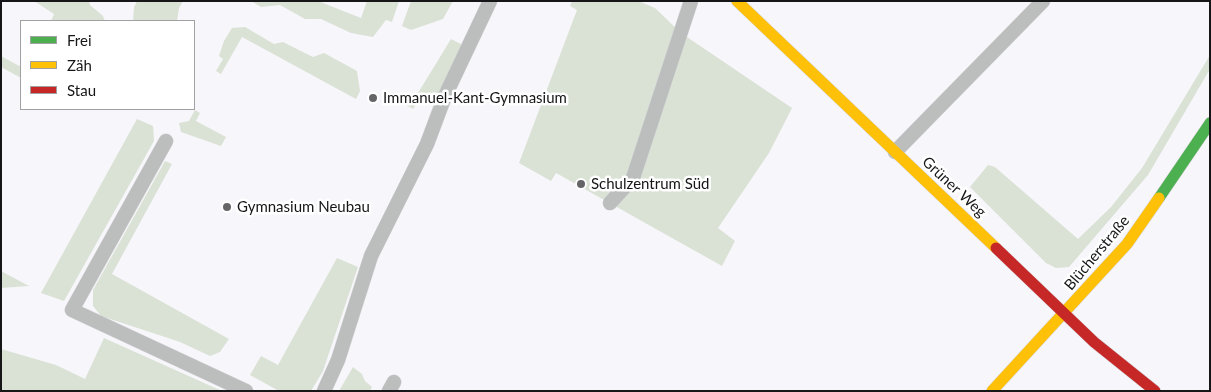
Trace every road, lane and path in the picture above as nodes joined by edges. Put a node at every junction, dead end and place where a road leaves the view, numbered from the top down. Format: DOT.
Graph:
graph roads {
  1 [pos="490,1"];
  2 [pos="691,1"];
  3 [pos="737,1"];
  4 [pos="1043,1"];
  5 [pos="1210,124"];
  6 [pos="166,141"];
  7 [pos="895,152"];
  8 [pos="610,203"];
  9 [pos="1066,313"];
  10 [pos="246,391"];
  11 [pos="324,391"];
  12 [pos="992,391"];
  13 [pos="1156,391"];
  1 -- 11 [label="lane"];
  2 -- 8 [label="lane"];
  3 -- 7 [label="street, Grüner Weg"];
  4 -- 7 [label="lane"];
  5 -- 9 [label="street, Blücherstraße"];
  6 -- 10 [label="lane"];
  7 -- 9 [label="street, Grüner Weg"];
  9 -- 12 [label="street, Blücherstraße"];
  9 -- 13 [label="street, Grüner Weg"];
}
